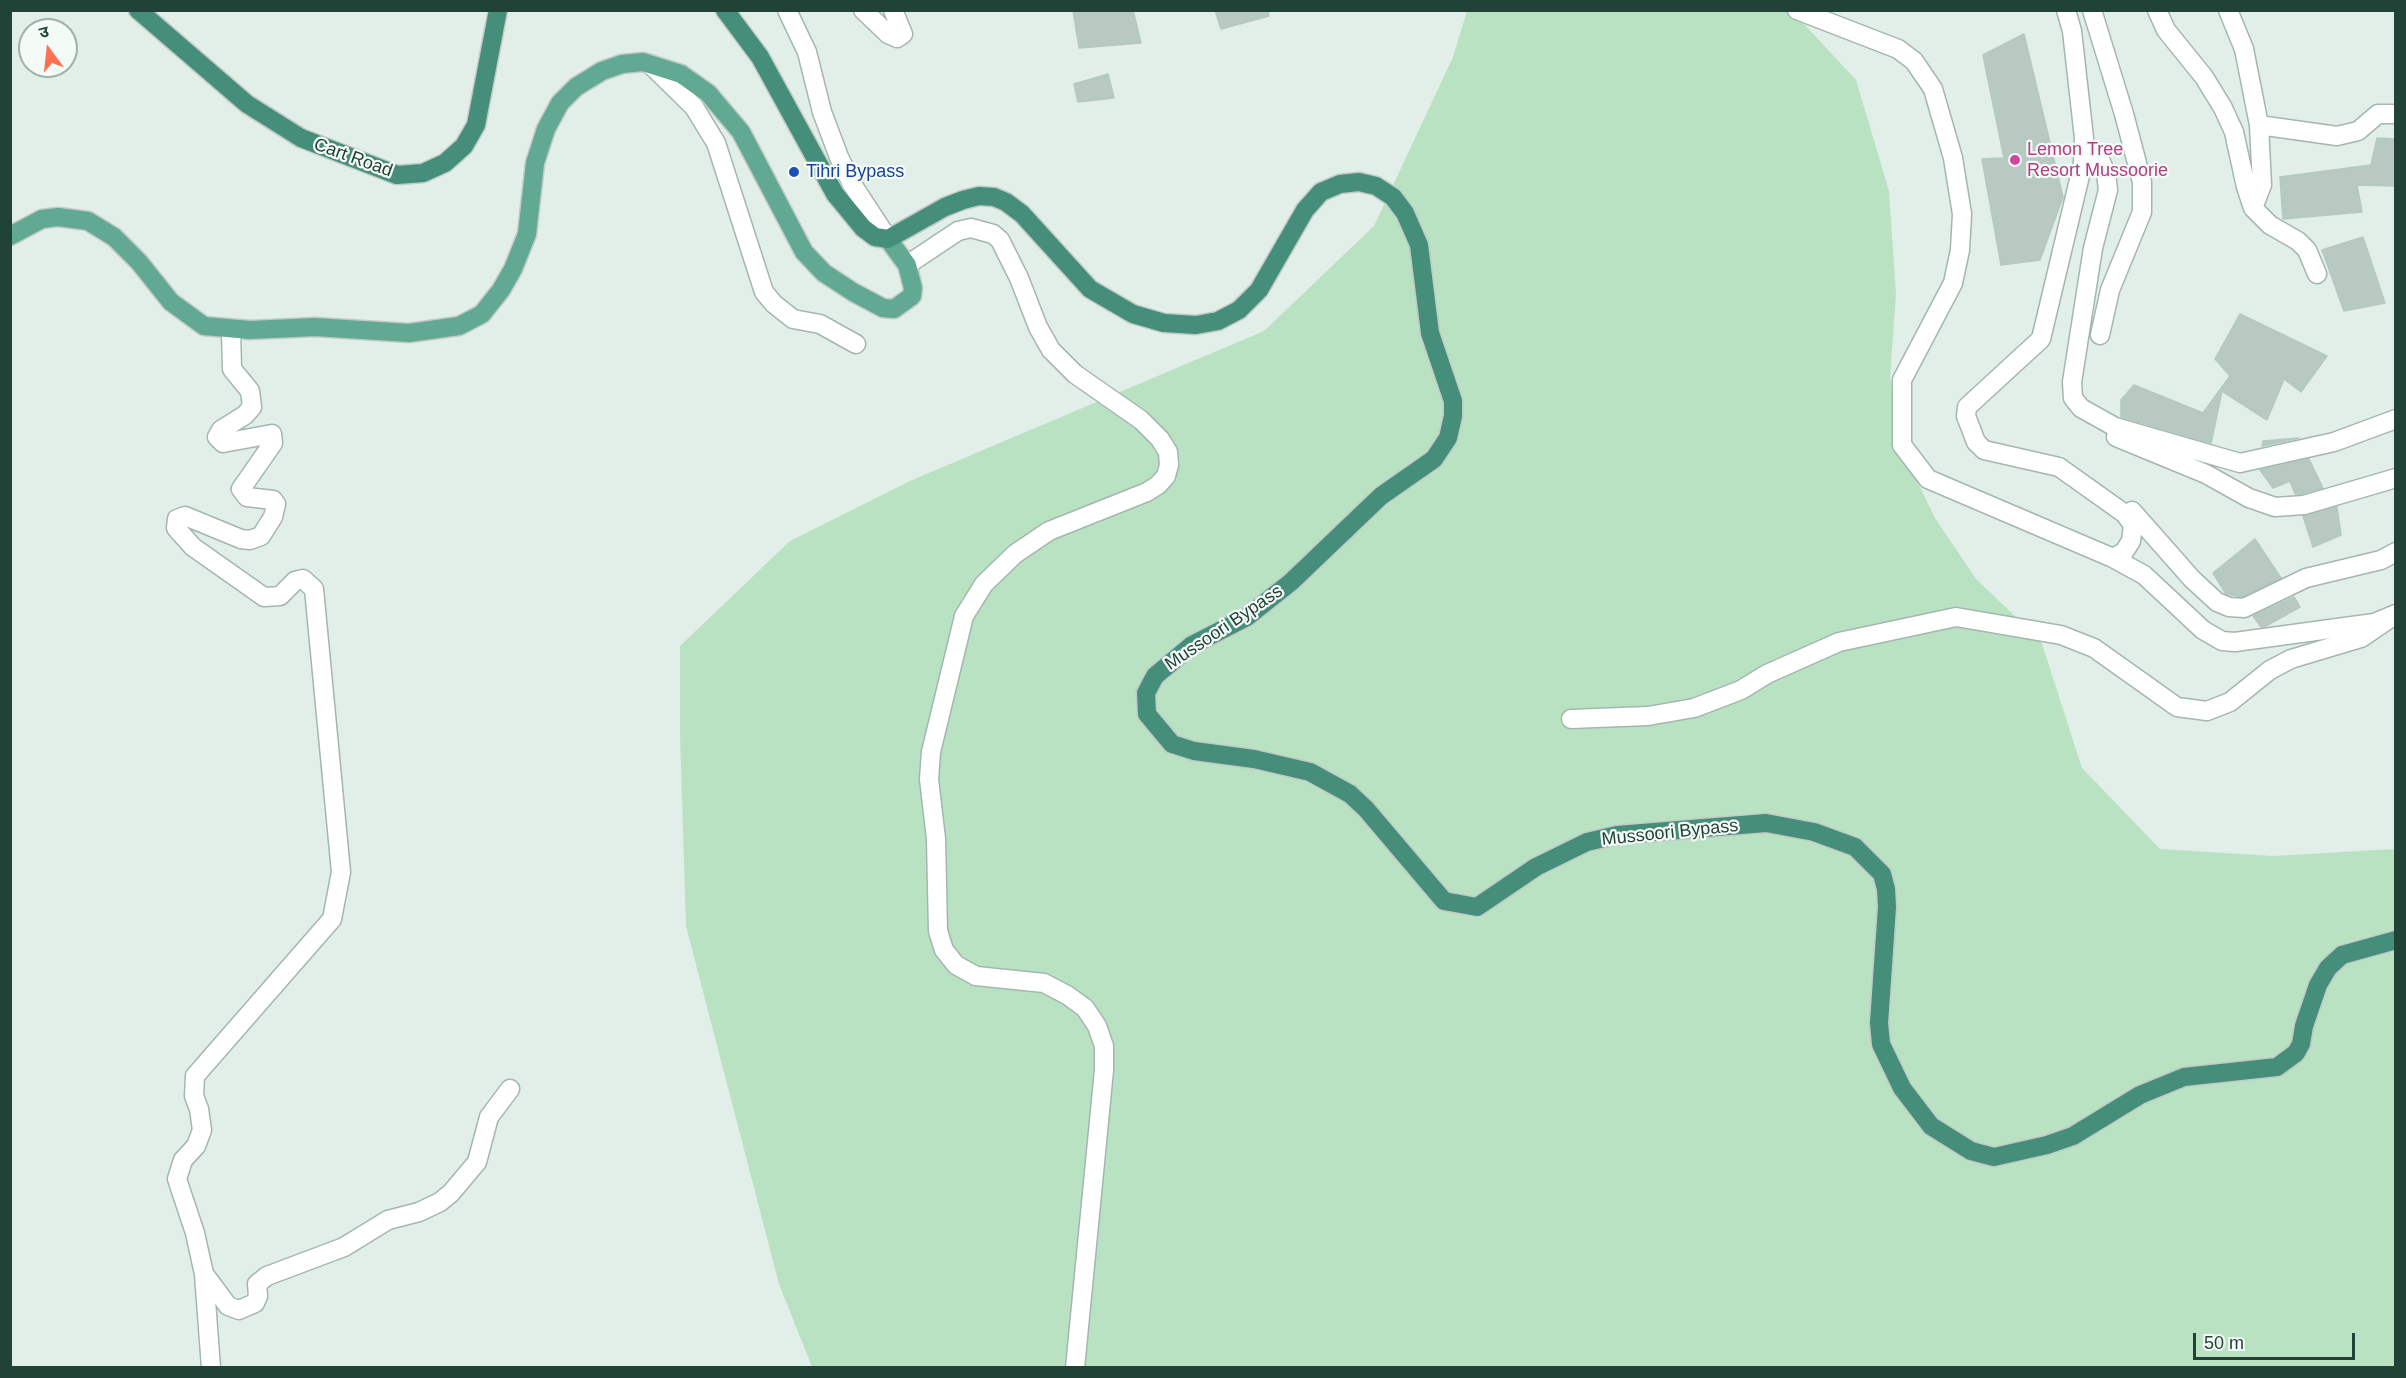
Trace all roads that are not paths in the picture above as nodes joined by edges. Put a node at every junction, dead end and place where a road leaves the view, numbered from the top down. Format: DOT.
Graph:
graph roads {
  1 [pos="138,10"];
  2 [pos="498,10"];
  3 [pos="725,10"];
  4 [pos="787,10"];
  5 [pos="863,10"];
  6 [pos="893,10"];
  7 [pos="1797,10"];
  8 [pos="2066,10"];
  9 [pos="2092,10"];
  10 [pos="2157,10"];
  11 [pos="2228,10"];
  12 [pos="650,64"];
  13 [pos="2396,114"];
  14 [pos="2259,125"];
  15 [pos="2084,147"];
  16 [pos="2253,208"];
  17 [pos="10,236"];
  18 [pos="888,239"];
  19 [pos="907,265"];
  20 [pos="2317,274"];
  21 [pos="231,330"];
  22 [pos="2100,335"];
  23 [pos="856,344"];
  24 [pos="2081,408"];
  25 [pos="2396,419"];
  26 [pos="2396,478"];
  27 [pos="2096,493"];
  28 [pos="2396,552"];
  29 [pos="2114,558"];
  30 [pos="2395,615"];
  31 [pos="1571,719"];
  32 [pos="2396,940"];
  33 [pos="510,1089"];
  34 [pos="204,1274"];
  35 [pos="211,1368"];
  36 [pos="1075,1368"];
  1 -- 2 [label="highway, Cart Road"];
  3 -- 18 [label="highway"];
  4 -- 18 [label="street"];
  5 -- 6 [label="street"];
  7 -- 29 [label="street"];
  8 -- 15 [label="street"];
  9 -- 22 [label="street"];
  10 -- 16 [label="street"];
  11 -- 14 [label="street"];
  12 -- 19 [label="main road"];
  12 -- 21 [label="main road"];
  12 -- 23 [label="street"];
  13 -- 14 [label="street"];
  14 -- 16 [label="street"];
  15 -- 24 [label="street"];
  15 -- 27 [label="street"];
  16 -- 20 [label="street"];
  17 -- 21 [label="main road"];
  18 -- 19 [label="main road"];
  18 -- 32 [label="highway, Mussoori Bypass"];
  19 -- 36 [label="street"];
  21 -- 34 [label="street"];
  24 -- 25 [label="street"];
  24 -- 26 [label="street"];
  27 -- 28 [label="street"];
  27 -- 29 [label="street"];
  29 -- 30 [label="street"];
  30 -- 31 [label="street"];
  33 -- 34 [label="street"];
  34 -- 35 [label="street"];
}
